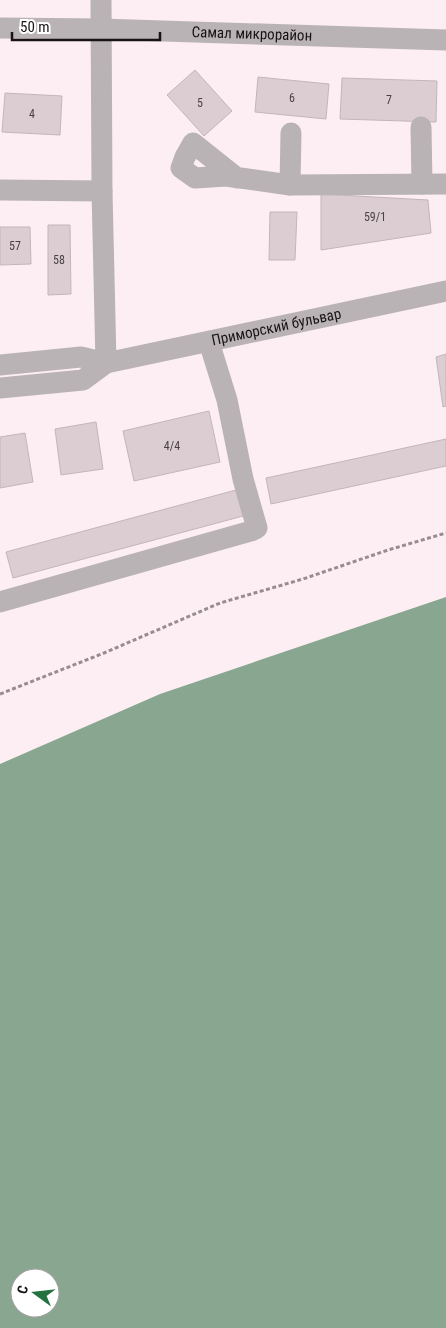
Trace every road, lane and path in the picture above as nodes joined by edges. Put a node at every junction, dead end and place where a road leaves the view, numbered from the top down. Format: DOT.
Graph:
graph roads {
  1 [pos="101,0"];
  2 [pos="0,28"];
  3 [pos="101,29"];
  4 [pos="446,40"];
  5 [pos="422,127"];
  6 [pos="291,133"];
  7 [pos="237,178"];
  8 [pos="422,184"];
  9 [pos="446,184"];
  10 [pos="290,185"];
  11 [pos="0,190"];
  12 [pos="102,191"];
  13 [pos="446,291"];
  14 [pos="209,342"];
  15 [pos="106,363"];
  16 [pos="0,365"];
  17 [pos="0,388"];
  18 [pos="446,533"];
  19 [pos="0,602"];
  20 [pos="0,694"];
  1 -- 3 [label="street"];
  2 -- 3 [label="street, Самал микрорайон"];
  3 -- 4 [label="street, Самал микрорайон"];
  3 -- 12 [label="street"];
  5 -- 8 [label="street"];
  6 -- 10 [label="street"];
  7 -- 10 [label="street"];
  8 -- 9 [label="street"];
  8 -- 10 [label="street"];
  11 -- 12 [label="street"];
  12 -- 15 [label="street"];
  13 -- 14 [label="street, Приморский бульвар"];
  14 -- 15 [label="street, Приморский бульвар"];
  14 -- 19 [label="street"];
  15 -- 16 [label="street, Приморский бульвар"];
  15 -- 17 [label="street, Приморский бульвар"];
  18 -- 20 [label="path"];
}
